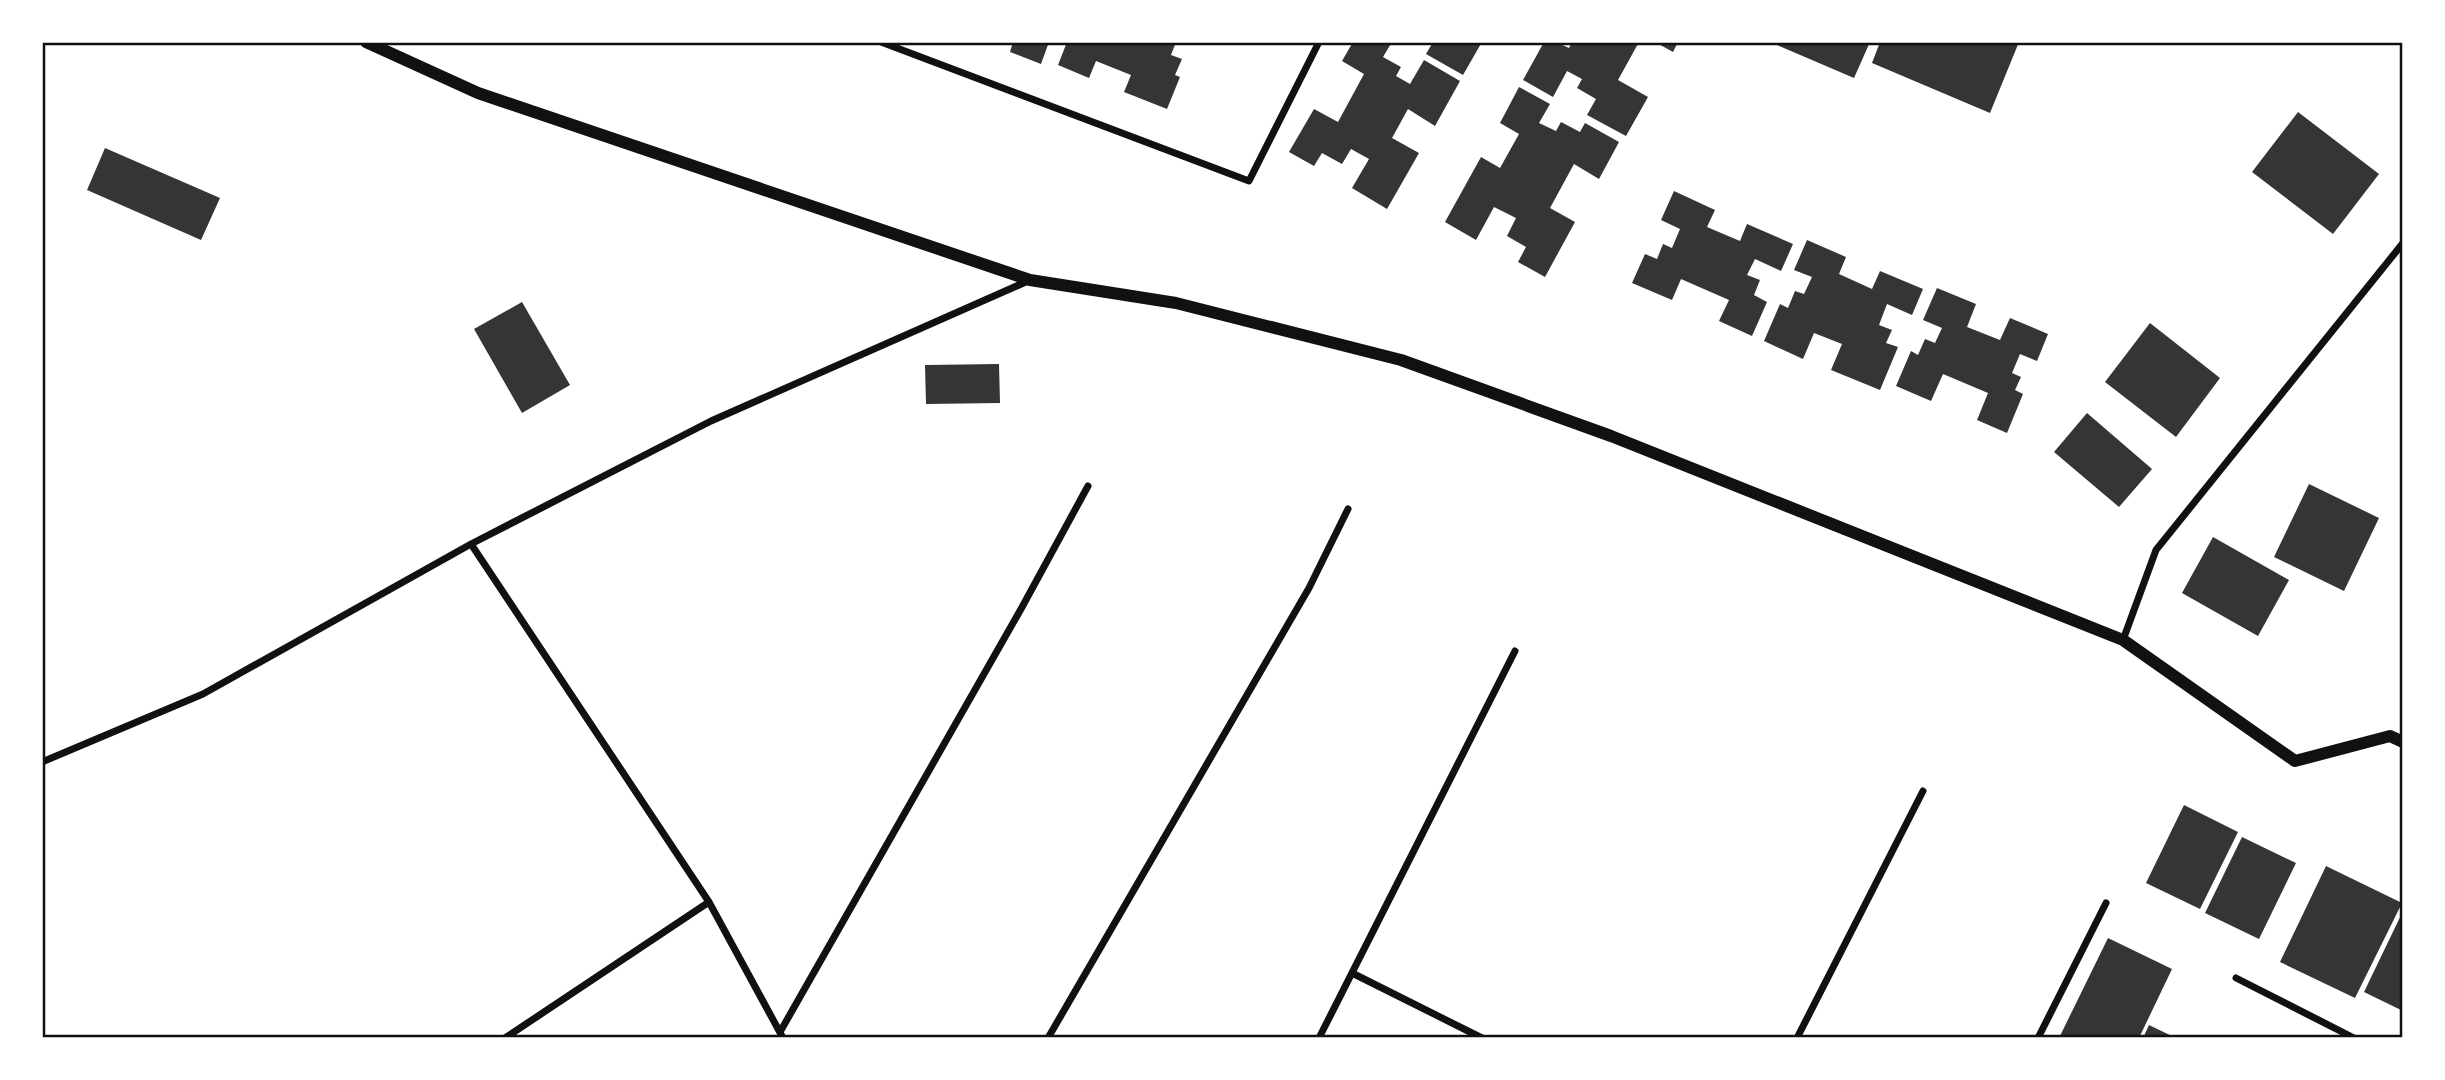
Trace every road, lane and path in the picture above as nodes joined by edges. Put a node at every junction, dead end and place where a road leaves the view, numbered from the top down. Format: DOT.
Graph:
graph roads {
  1 [pos="366,42"];
  2 [pos="881,42"];
  3 [pos="1319,42"];
  4 [pos="2403,243"];
  5 [pos="1030,280"];
  6 [pos="1088,486"];
  7 [pos="1348,509"];
  8 [pos="471,544"];
  9 [pos="2123,640"];
  10 [pos="1515,650"];
  11 [pos="2403,742"];
  12 [pos="42,762"];
  13 [pos="1923,791"];
  14 [pos="709,902"];
  15 [pos="2106,903"];
  16 [pos="1352,973"];
  17 [pos="2236,978"];
  18 [pos="781,1035"];
  19 [pos="505,1038"];
  20 [pos="1048,1038"];
  21 [pos="1319,1038"];
  22 [pos="1482,1038"];
  23 [pos="1797,1038"];
  24 [pos="2038,1038"];
  25 [pos="2354,1038"];
  1 -- 5 [label="street"];
  2 -- 3 [label="street"];
  4 -- 9 [label="street"];
  5 -- 8 [label="street"];
  5 -- 9 [label="street"];
  6 -- 18 [label="street"];
  7 -- 20 [label="street"];
  8 -- 12 [label="street"];
  8 -- 14 [label="street"];
  9 -- 11 [label="street"];
  10 -- 16 [label="street"];
  13 -- 23 [label="street"];
  14 -- 18 [label="street"];
  14 -- 19 [label="street"];
  15 -- 24 [label="street"];
  16 -- 21 [label="street"];
  16 -- 22 [label="street"];
  17 -- 25 [label="street"];
}
